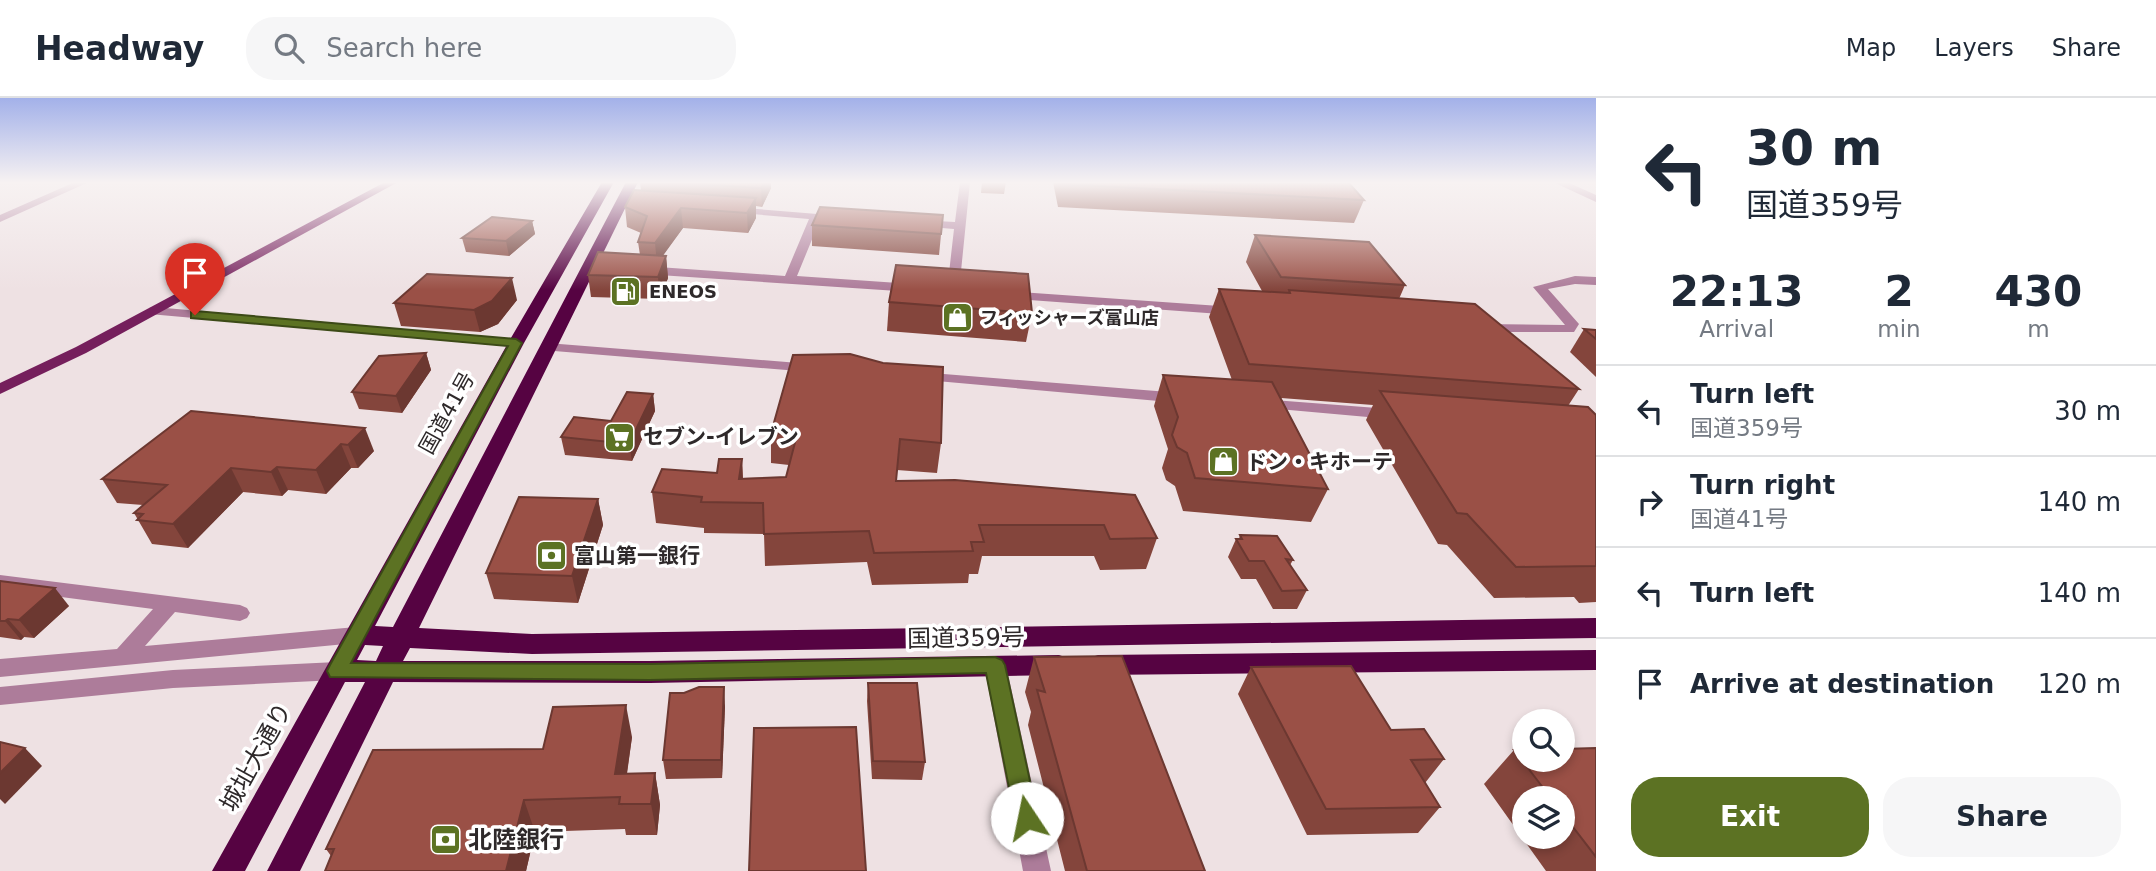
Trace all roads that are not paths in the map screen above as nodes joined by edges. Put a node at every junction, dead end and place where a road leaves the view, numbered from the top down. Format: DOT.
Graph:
graph roads {
  1 [pos="326,218"];
  2 [pos="587,218"];
  3 [pos="619,218"];
  4 [pos="815,218"];
  5 [pos="843,218"];
  6 [pos="961,218"];
  7 [pos="855,219"];
  8 [pos="908,222"];
  9 [pos="960,226"];
  10 [pos="629,268"];
  11 [pos="789,280"];
  12 [pos="1596,281"];
  13 [pos="994,294"];
  14 [pos="154,311"];
  15 [pos="1253,312"];
  16 [pos="516,343"];
  17 [pos="548,346"];
  18 [pos="1505,346"];
  19 [pos="829,369"];
  20 [pos="898,375"];
  21 [pos="0,389"];
  22 [pos="1195,399"];
  23 [pos="1247,403"];
  24 [pos="1410,416"];
  25 [pos="0,582"];
  26 [pos="170,604"];
  27 [pos="240,613"];
  28 [pos="1596,628"];
  29 [pos="356,635"];
  30 [pos="403,635"];
  31 [pos="123,656"];
  32 [pos="1593,663"];
  33 [pos="995,665"];
  34 [pos="0,668"];
  35 [pos="337,671"];
  36 [pos="386,672"];
  37 [pos="0,696"];
  38 [pos="228,871"];
  39 [pos="283,871"];
  40 [pos="1037,871"];
  1 -- 14 [label="main road"];
  2 -- 16 [label="highway, 国道41号"];
  3 -- 17 [label="highway"];
  4 -- 11 [label="street"];
  5 -- 7 [label="street"];
  6 -- 9 [label="street"];
  8 -- 9 [label="street"];
  9 -- 11 [label="street"];
  10 -- 11 [label="street"];
  12 -- 18 [label="street"];
  13 -- 15 [label="street"];
  14 -- 16 [label="street"];
  14 -- 21 [label="main road"];
  16 -- 29 [label="highway, 国道41号"];
  17 -- 19 [label="street"];
  17 -- 30 [label="highway"];
  20 -- 22 [label="street"];
  23 -- 24 [label="street"];
  25 -- 26 [label="street"];
  26 -- 27 [label="street"];
  26 -- 31 [label="street"];
  28 -- 30 [label="highway, 国道359号"];
  29 -- 30 [label="highway, 国道359号"];
  29 -- 31 [label="street"];
  29 -- 35 [label="highway, 国道41号"];
  30 -- 36 [label="highway"];
  31 -- 34 [label="street"];
  32 -- 33 [label="highway, 国道359号"];
  33 -- 36 [label="highway, 国道359号"];
  33 -- 40 [label="street"];
  35 -- 36 [label="highway, 国道359号"];
  35 -- 37 [label="street"];
  35 -- 38 [label="highway, 城址大通り"];
  36 -- 39 [label="highway"];
}
